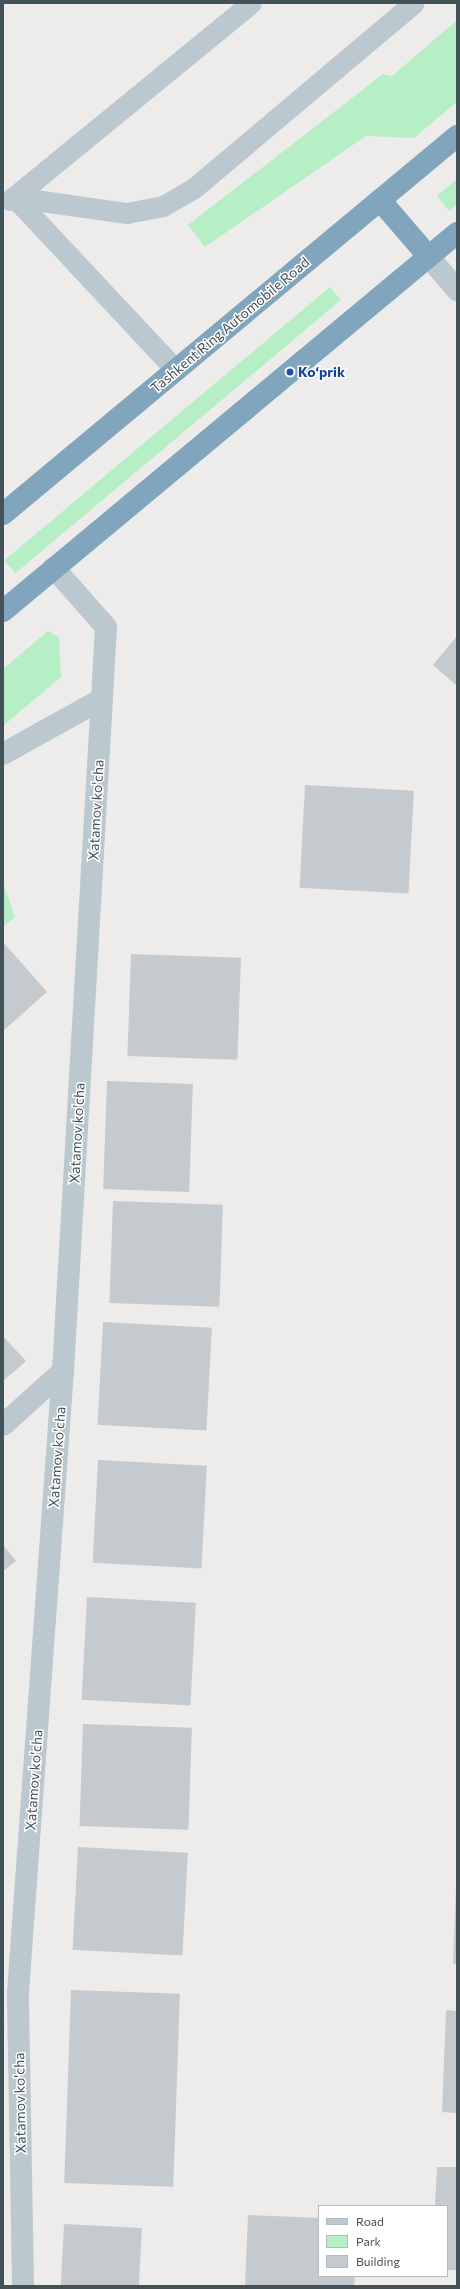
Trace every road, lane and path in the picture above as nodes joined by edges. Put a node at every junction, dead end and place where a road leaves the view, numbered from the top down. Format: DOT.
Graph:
graph roads {
  1 [pos="251,3"];
  2 [pos="414,3"];
  3 [pos="457,136"];
  4 [pos="380,200"];
  5 [pos="9,201"];
  6 [pos="457,232"];
  7 [pos="428,256"];
  8 [pos="457,290"];
  9 [pos="176,370"];
  10 [pos="3,514"];
  11 [pos="54,568"];
  12 [pos="3,611"];
  13 [pos="102,699"];
  14 [pos="3,754"];
  15 [pos="63,1371"];
  16 [pos="3,1425"];
  17 [pos="10,1998"];
  18 [pos="23,2286"];
  1 -- 5 [label="lane"];
  2 -- 5 [label="lane"];
  3 -- 4 [label="highway, Tashkent Ring Automobile Road"];
  4 -- 7 [label="highway"];
  4 -- 9 [label="highway, Tashkent Ring Automobile Road"];
  5 -- 9 [label="lane"];
  6 -- 7 [label="highway"];
  7 -- 8 [label="street"];
  7 -- 11 [label="highway"];
  9 -- 10 [label="highway, Tashkent Ring Automobile Road"];
  11 -- 12 [label="highway"];
  11 -- 13 [label="street, Xatamov ko'cha"];
  13 -- 14 [label="street"];
  13 -- 15 [label="street, Xatamov ko'cha"];
  15 -- 16 [label="street"];
  15 -- 17 [label="street, Xatamov ko'cha"];
  17 -- 18 [label="street, Xatamov ko'cha"];
}
